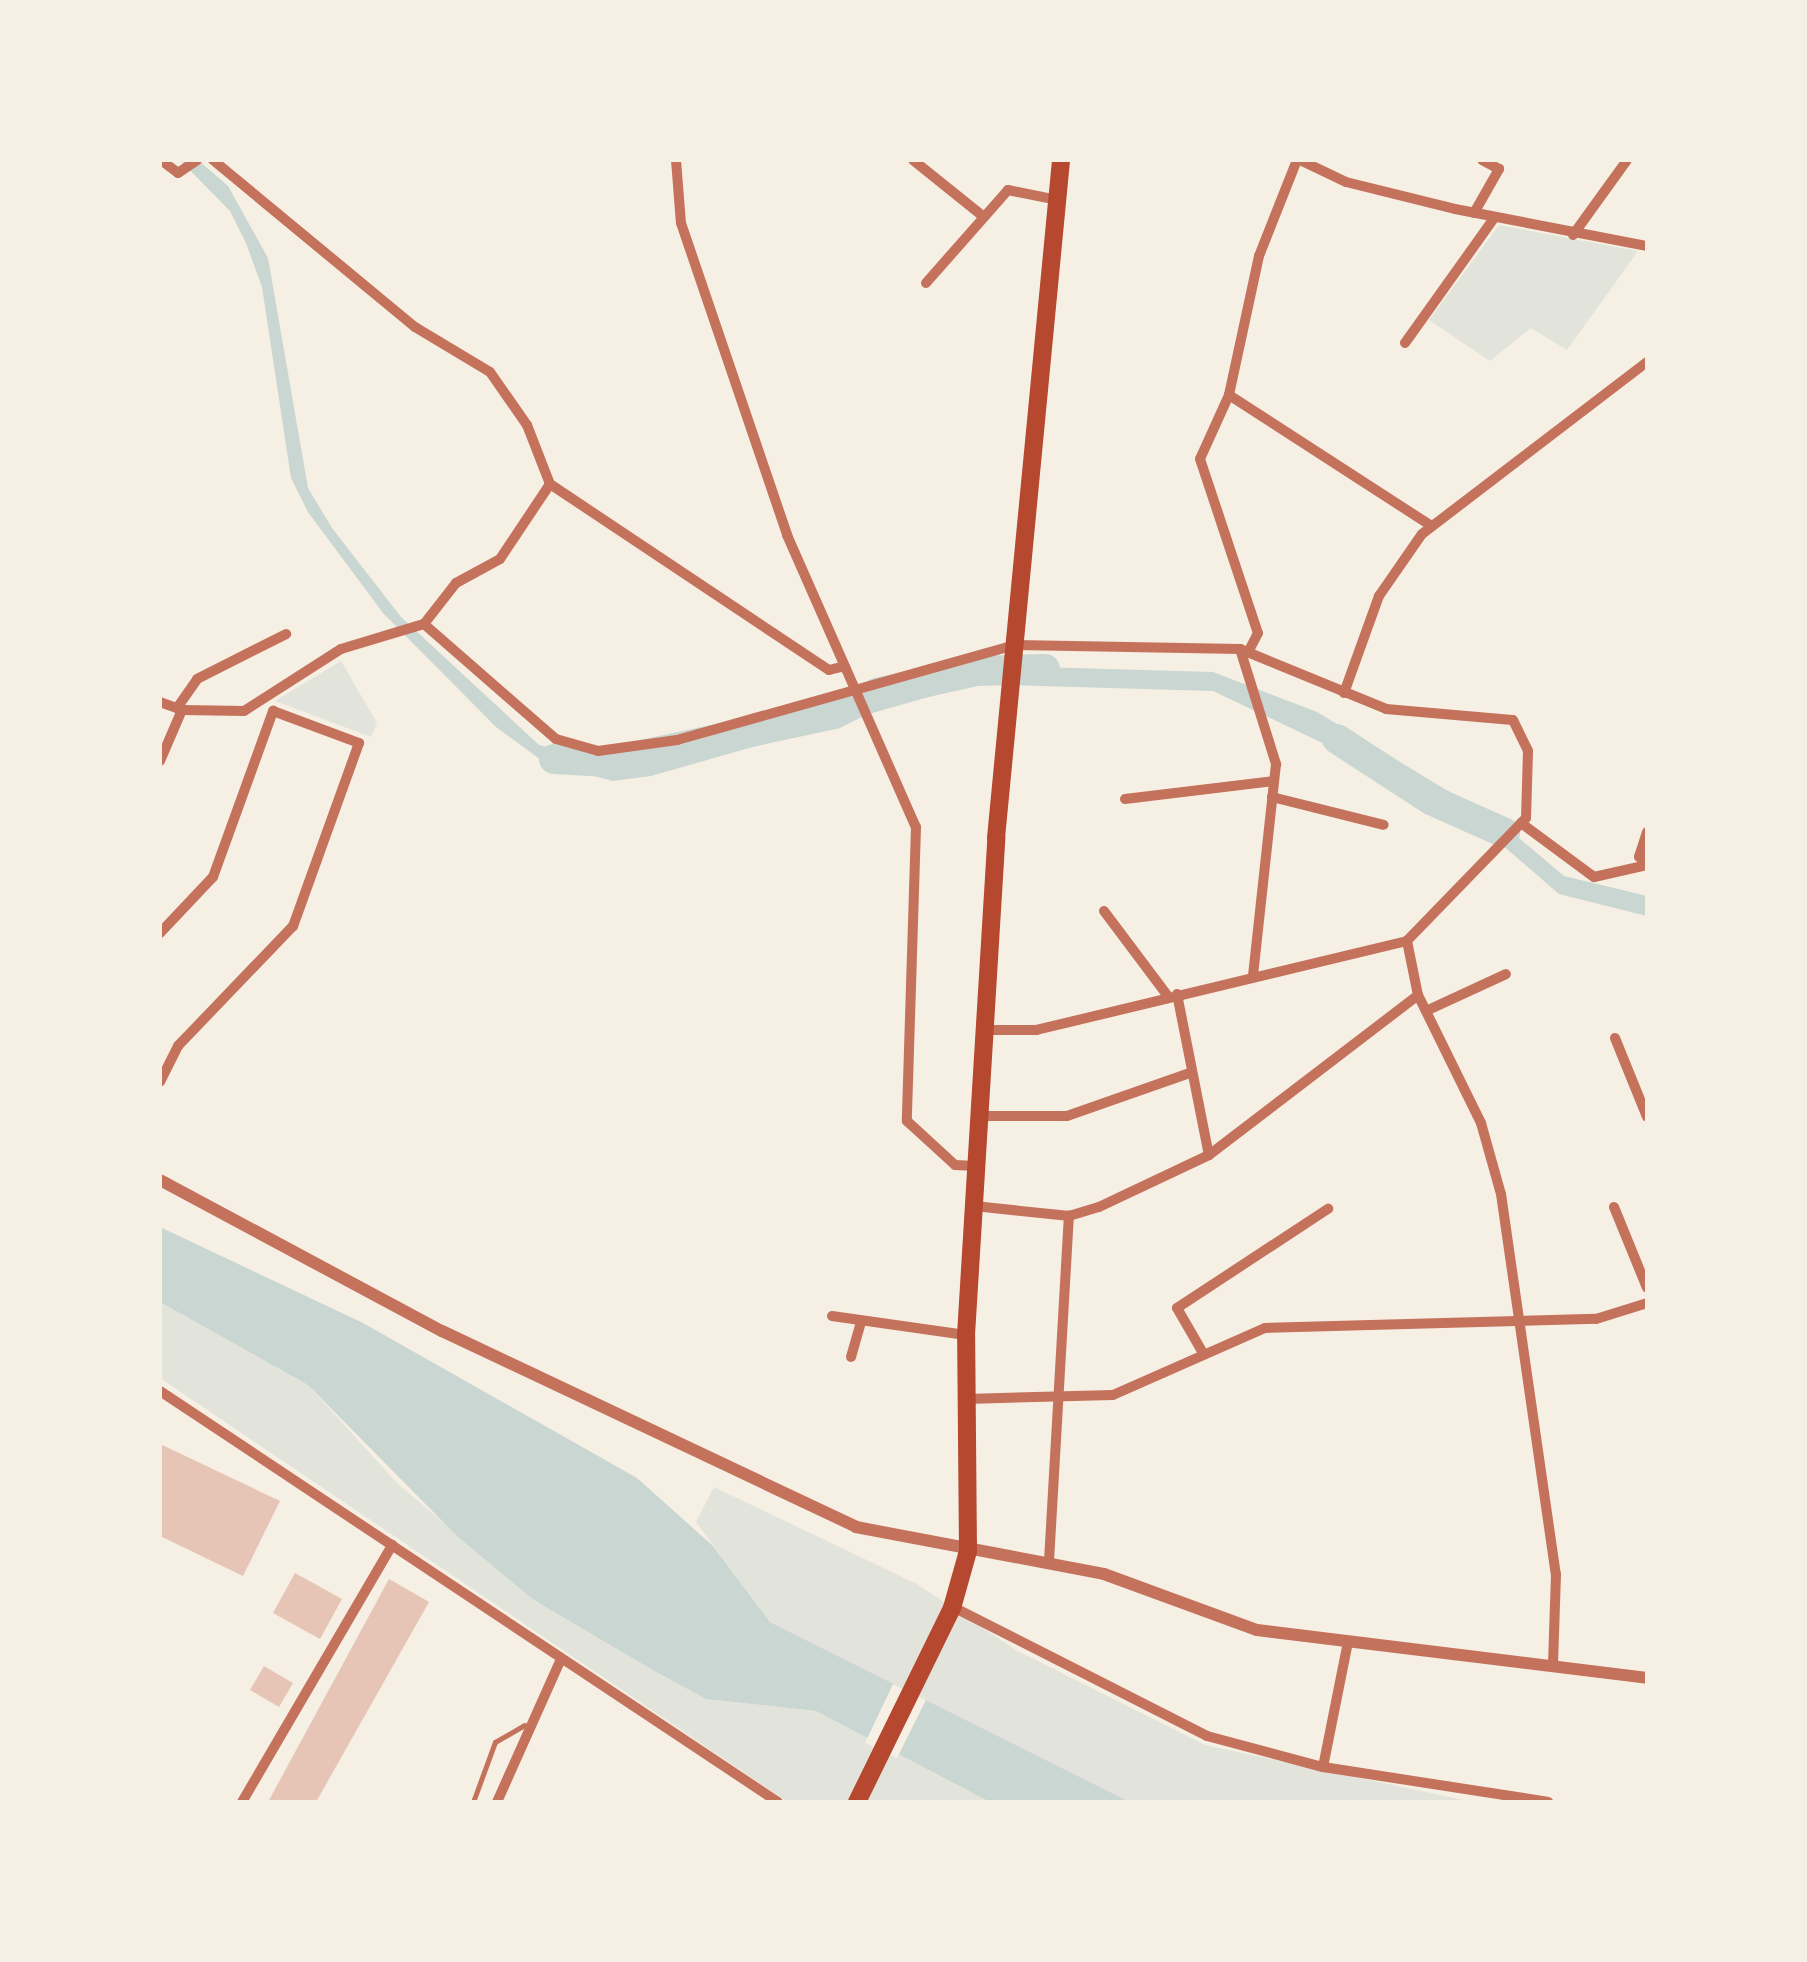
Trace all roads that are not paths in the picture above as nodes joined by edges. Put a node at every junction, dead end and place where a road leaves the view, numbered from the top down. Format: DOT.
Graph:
graph roads {
  1 [pos="161,160"];
  2 [pos="198,160"];
  3 [pos="213,160"];
  4 [pos="676,160"];
  5 [pos="913,160"];
  6 [pos="1061,160"];
  7 [pos="1299,160"];
  8 [pos="1482,160"];
  9 [pos="1627,160"];
  10 [pos="1057,200"];
  11 [pos="1474,213"];
  12 [pos="984,217"];
  13 [pos="1494,218"];
  14 [pos="1573,235"];
  15 [pos="1647,246"];
  16 [pos="926,283"];
  17 [pos="1406,344"];
  18 [pos="1647,362"];
  19 [pos="1230,394"];
  20 [pos="550,484"];
  21 [pos="1430,525"];
  22 [pos="424,624"];
  23 [pos="286,634"];
  24 [pos="1244,651"];
  25 [pos="1014,652"];
  26 [pos="845,666"];
  27 [pos="856,691"];
  28 [pos="1344,694"];
  29 [pos="160,702"];
  30 [pos="179,709"];
  31 [pos="160,762"];
  32 [pos="1274,781"];
  33 [pos="1272,797"];
  34 [pos="1125,799"];
  35 [pos="1521,823"];
  36 [pos="1384,826"];
  37 [pos="1647,832"];
  38 [pos="1647,862"];
  39 [pos="1104,911"];
  40 [pos="160,933"];
  41 [pos="1408,941"];
  42 [pos="1506,974"];
  43 [pos="1253,976"];
  44 [pos="1172,994"];
  45 [pos="1418,996"];
  46 [pos="1426,1011"];
  47 [pos="984,1030"];
  48 [pos="1615,1038"];
  49 [pos="1190,1072"];
  50 [pos="160,1082"];
  51 [pos="979,1116"];
  52 [pos="1647,1117"];
  53 [pos="1209,1155"];
  54 [pos="976,1166"];
  55 [pos="160,1180"];
  56 [pos="974,1206"];
  57 [pos="1614,1207"];
  58 [pos="1328,1209"];
  59 [pos="1069,1216"];
  60 [pos="1647,1288"];
  61 [pos="1647,1302"];
  62 [pos="845,1304"];
  63 [pos="1519,1319"];
  64 [pos="861,1322"];
  65 [pos="966,1335"];
  66 [pos="1203,1353"];
  67 [pos="851,1357"];
  68 [pos="160,1392"];
  69 [pos="966,1399"];
  70 [pos="1060,1402"];
  71 [pos="392,1545"];
  72 [pos="968,1551"];
  73 [pos="1050,1561"];
  74 [pos="952,1607"];
  75 [pos="1348,1642"];
  76 [pos="560,1660"];
  77 [pos="1553,1666"];
  78 [pos="1647,1678"];
  79 [pos="526,1724"];
  80 [pos="1324,1767"];
  81 [pos="242,1802"];
  82 [pos="473,1802"];
  83 [pos="498,1802"];
  84 [pos="778,1802"];
  85 [pos="858,1802"];
  86 [pos="1548,1802"];
  1 -- 2 [label="street"];
  3 -- 20 [label="street"];
  4 -- 26 [label="street"];
  5 -- 12 [label="street"];
  6 -- 10 [label="highway"];
  7 -- 11 [label="street"];
  7 -- 19 [label="street"];
  8 -- 11 [label="street"];
  9 -- 14 [label="street"];
  10 -- 12 [label="street"];
  10 -- 25 [label="highway"];
  11 -- 13 [label="street"];
  12 -- 16 [label="street"];
  13 -- 14 [label="street"];
  13 -- 17 [label="street"];
  14 -- 15 [label="street"];
  18 -- 21 [label="street"];
  19 -- 21 [label="street"];
  19 -- 24 [label="street"];
  20 -- 22 [label="street"];
  20 -- 26 [label="street"];
  21 -- 28 [label="street"];
  22 -- 27 [label="street"];
  22 -- 30 [label="street"];
  23 -- 30 [label="street"];
  24 -- 25 [label="street"];
  24 -- 28 [label="street"];
  24 -- 32 [label="street"];
  25 -- 27 [label="street"];
  25 -- 47 [label="highway"];
  26 -- 27 [label="street"];
  27 -- 54 [label="street"];
  28 -- 35 [label="street"];
  29 -- 30 [label="street"];
  30 -- 31 [label="street"];
  32 -- 33 [label="street"];
  32 -- 34 [label="street"];
  33 -- 36 [label="street"];
  33 -- 43 [label="street"];
  35 -- 38 [label="street"];
  35 -- 41 [label="street"];
  37 -- 38 [label="street"];
  39 -- 44 [label="street"];
  40 -- 50 [label="street"];
  41 -- 43 [label="street"];
  41 -- 45 [label="street"];
  42 -- 46 [label="street"];
  43 -- 44 [label="street"];
  44 -- 47 [label="street"];
  44 -- 49 [label="street"];
  45 -- 46 [label="street"];
  45 -- 53 [label="street"];
  46 -- 63 [label="street"];
  47 -- 51 [label="highway"];
  48 -- 52 [label="street"];
  49 -- 51 [label="street"];
  49 -- 53 [label="street"];
  51 -- 54 [label="highway"];
  53 -- 59 [label="street"];
  54 -- 56 [label="highway"];
  55 -- 72 [label="street"];
  56 -- 59 [label="street"];
  56 -- 65 [label="highway"];
  57 -- 60 [label="street"];
  58 -- 66 [label="street"];
  59 -- 70 [label="street"];
  61 -- 63 [label="street"];
  62 -- 64 [label="street"];
  63 -- 66 [label="street"];
  63 -- 77 [label="street"];
  64 -- 65 [label="street"];
  64 -- 67 [label="street"];
  65 -- 69 [label="highway"];
  66 -- 70 [label="street"];
  68 -- 71 [label="street"];
  69 -- 70 [label="street"];
  69 -- 72 [label="highway"];
  70 -- 73 [label="street"];
  71 -- 76 [label="street"];
  71 -- 81 [label="street"];
  72 -- 73 [label="street"];
  72 -- 74 [label="highway"];
  73 -- 75 [label="street"];
  74 -- 80 [label="street"];
  74 -- 85 [label="highway"];
  75 -- 77 [label="street"];
  75 -- 80 [label="street"];
  76 -- 79 [label="street"];
  76 -- 84 [label="street"];
  77 -- 78 [label="street"];
  79 -- 82 [label="lane"];
  79 -- 83 [label="street"];
  80 -- 86 [label="street"];
}
